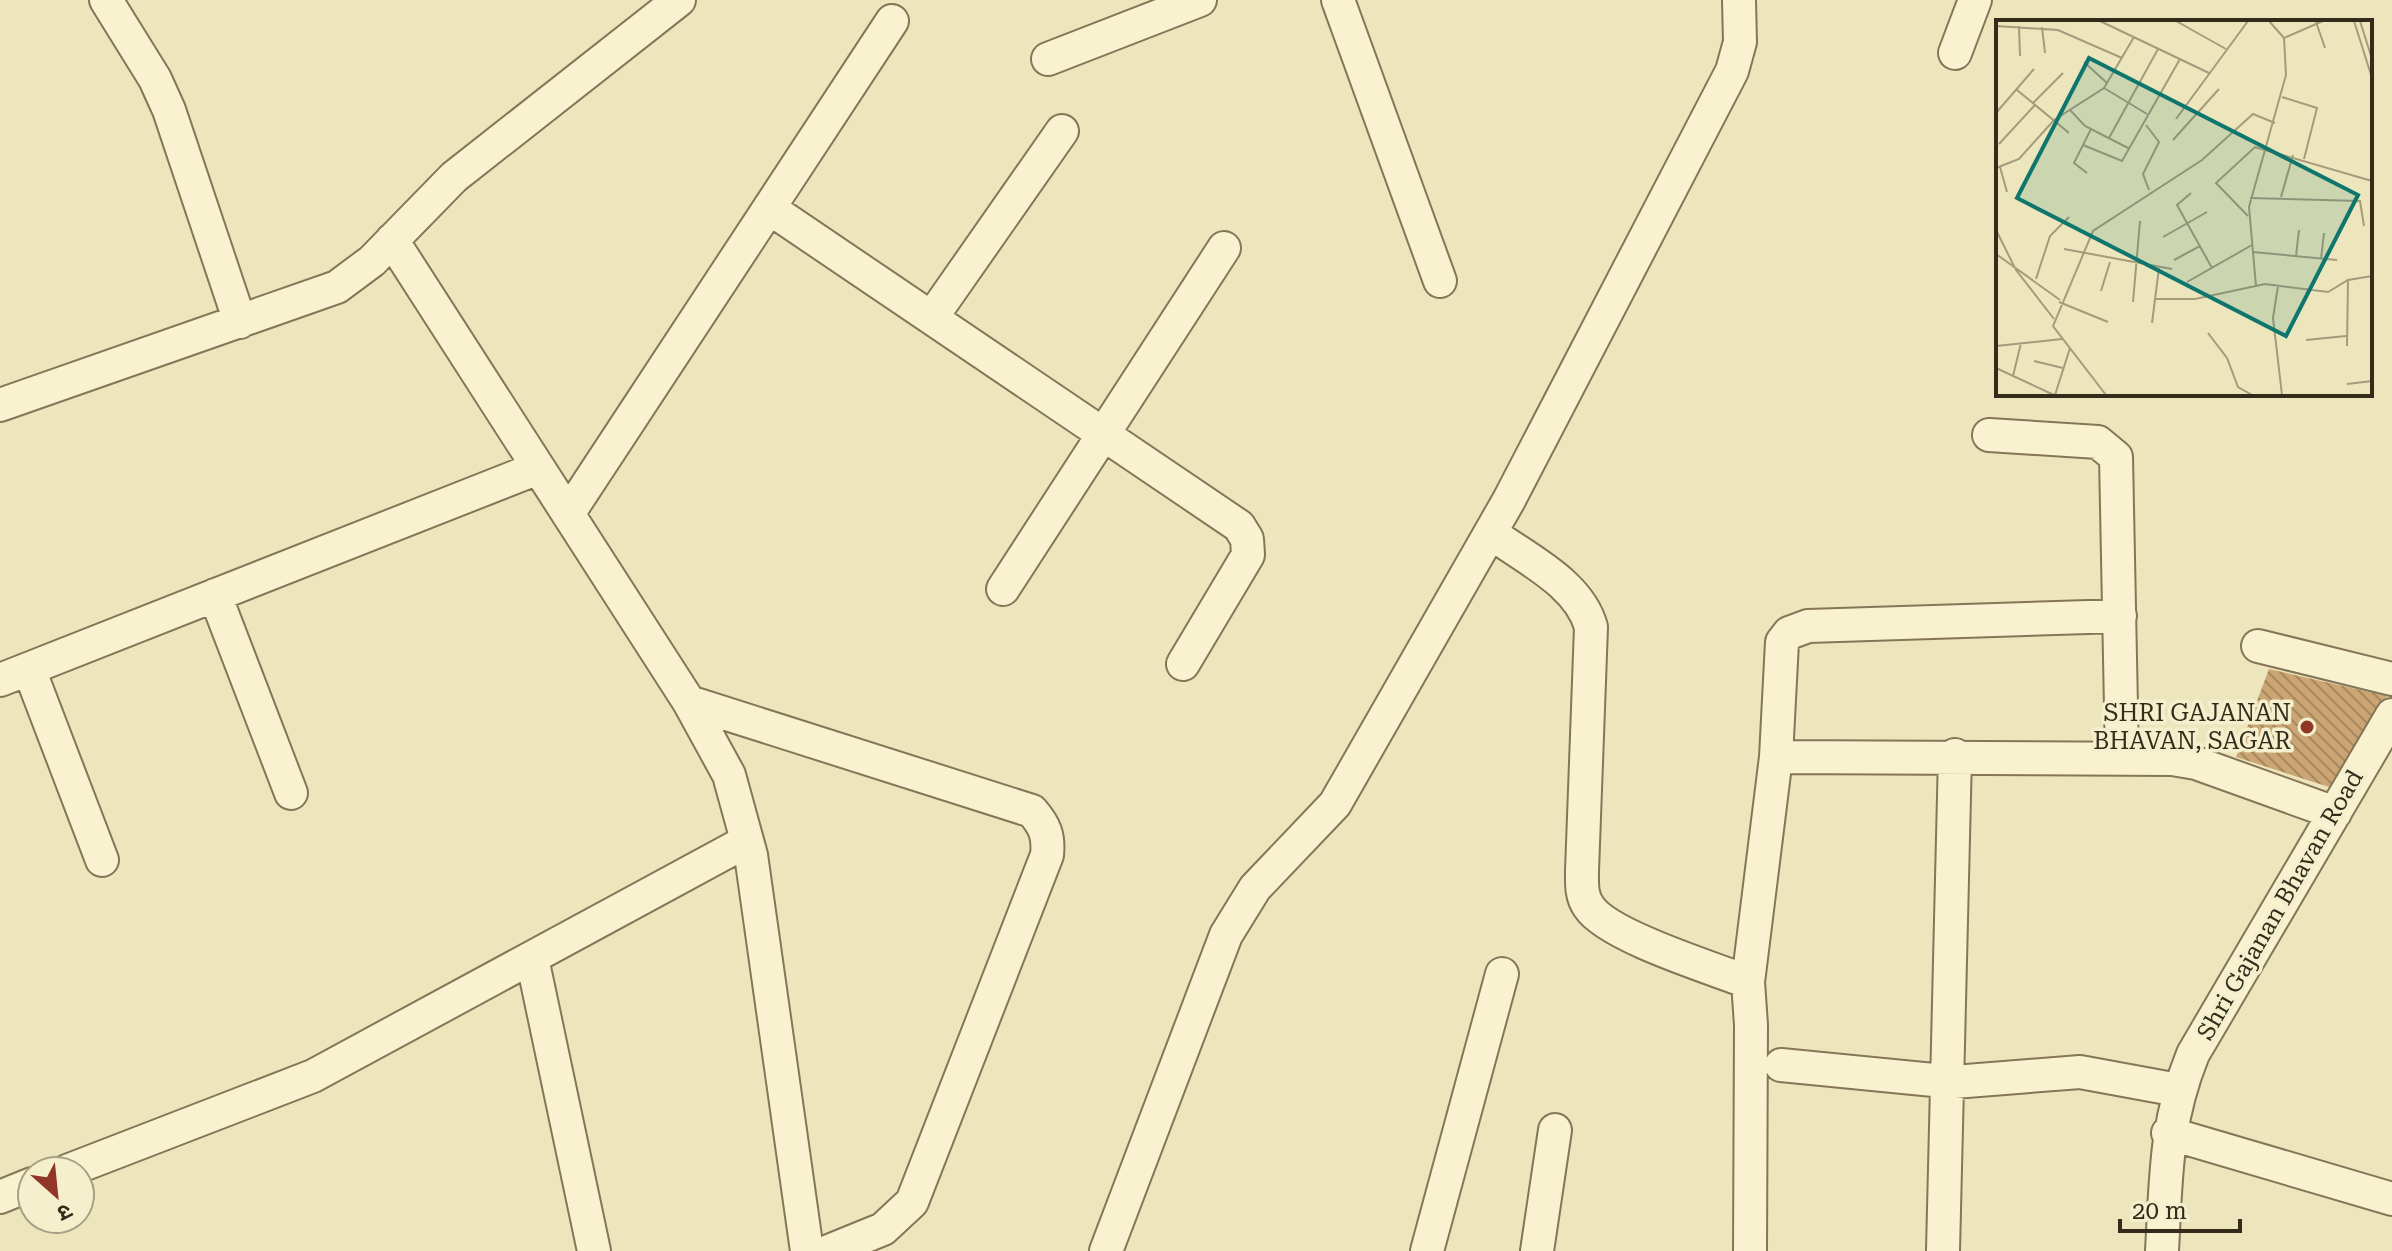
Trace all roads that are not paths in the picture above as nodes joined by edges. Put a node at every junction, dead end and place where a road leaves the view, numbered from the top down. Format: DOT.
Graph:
graph roads {
  1 [pos="106,0"];
  2 [pos="679,0"];
  3 [pos="1200,0"];
  4 [pos="1338,0"];
  5 [pos="1739,0"];
  6 [pos="1975,0"];
  7 [pos="1138,11"];
  8 [pos="892,21"];
  9 [pos="1955,53"];
  10 [pos="1048,59"];
  11 [pos="1062,131"];
  12 [pos="769,208"];
  13 [pos="392,240"];
  14 [pos="1224,248"];
  15 [pos="1440,281"];
  16 [pos="932,317"];
  17 [pos="240,322"];
  18 [pos="0,405"];
  19 [pos="1106,433"];
  20 [pos="1989,435"];
  21 [pos="538,468"];
  22 [pos="577,501"];
  23 [pos="1491,533"];
  24 [pos="1003,589"];
  25 [pos="215,595"];
  26 [pos="2120,616"];
  27 [pos="2258,646"];
  28 [pos="1183,664"];
  29 [pos="14,675"];
  30 [pos="2392,679"];
  31 [pos="689,702"];
  32 [pos="2392,715"];
  33 [pos="1955,755"];
  34 [pos="1776,757"];
  35 [pos="2122,758"];
  36 [pos="291,793"];
  37 [pos="2335,813"];
  38 [pos="747,841"];
  39 [pos="102,860"];
  40 [pos="532,958"];
  41 [pos="1502,974"];
  42 [pos="1748,982"];
  43 [pos="1781,1065"];
  44 [pos="1947,1080"];
  45 [pos="2178,1090"];
  46 [pos="1555,1130"];
  47 [pos="2168,1133"];
  48 [pos="96,1160"];
  49 [pos="2392,1199"];
  50 [pos="594,1251"];
  51 [pos="807,1251"];
  52 [pos="829,1251"];
  53 [pos="1106,1251"];
  54 [pos="1427,1251"];
  55 [pos="1537,1251"];
  56 [pos="1750,1251"];
  57 [pos="1943,1251"];
  58 [pos="2162,1251"];
  1 -- 17 [label="street"];
  2 -- 13 [label="street"];
  3 -- 7 [label="street"];
  4 -- 15 [label="street"];
  5 -- 23 [label="street"];
  6 -- 9 [label="street"];
  7 -- 10 [label="street"];
  8 -- 12 [label="street"];
  11 -- 16 [label="street"];
  12 -- 16 [label="street"];
  12 -- 22 [label="street"];
  13 -- 17 [label="street"];
  13 -- 21 [label="street"];
  14 -- 19 [label="street"];
  16 -- 19 [label="street"];
  17 -- 18 [label="street"];
  19 -- 24 [label="street"];
  19 -- 28 [label="street"];
  20 -- 26 [label="street"];
  21 -- 22 [label="street"];
  21 -- 25 [label="street"];
  22 -- 31 [label="street"];
  23 -- 42 [label="street"];
  23 -- 53 [label="street"];
  25 -- 29 [label="street"];
  25 -- 36 [label="street"];
  26 -- 34 [label="street"];
  26 -- 35 [label="street"];
  27 -- 30 [label="street"];
  29 -- 39 [label="street"];
  31 -- 38 [label="street"];
  31 -- 52 [label="street"];
  32 -- 37 [label="street, Shri Gajanan Bhavan Road"];
  33 -- 34 [label="street"];
  33 -- 35 [label="street"];
  33 -- 44 [label="street"];
  34 -- 42 [label="street"];
  35 -- 37 [label="street"];
  37 -- 45 [label="street, Shri Gajanan Bhavan Road"];
  38 -- 40 [label="street"];
  38 -- 51 [label="street"];
  40 -- 48 [label="street"];
  40 -- 50 [label="street"];
  41 -- 54 [label="street"];
  42 -- 56 [label="street"];
  43 -- 44 [label="street"];
  44 -- 45 [label="street"];
  44 -- 57 [label="street"];
  45 -- 47 [label="street"];
  46 -- 55 [label="street"];
  47 -- 49 [label="street"];
  47 -- 58 [label="street"];
}
